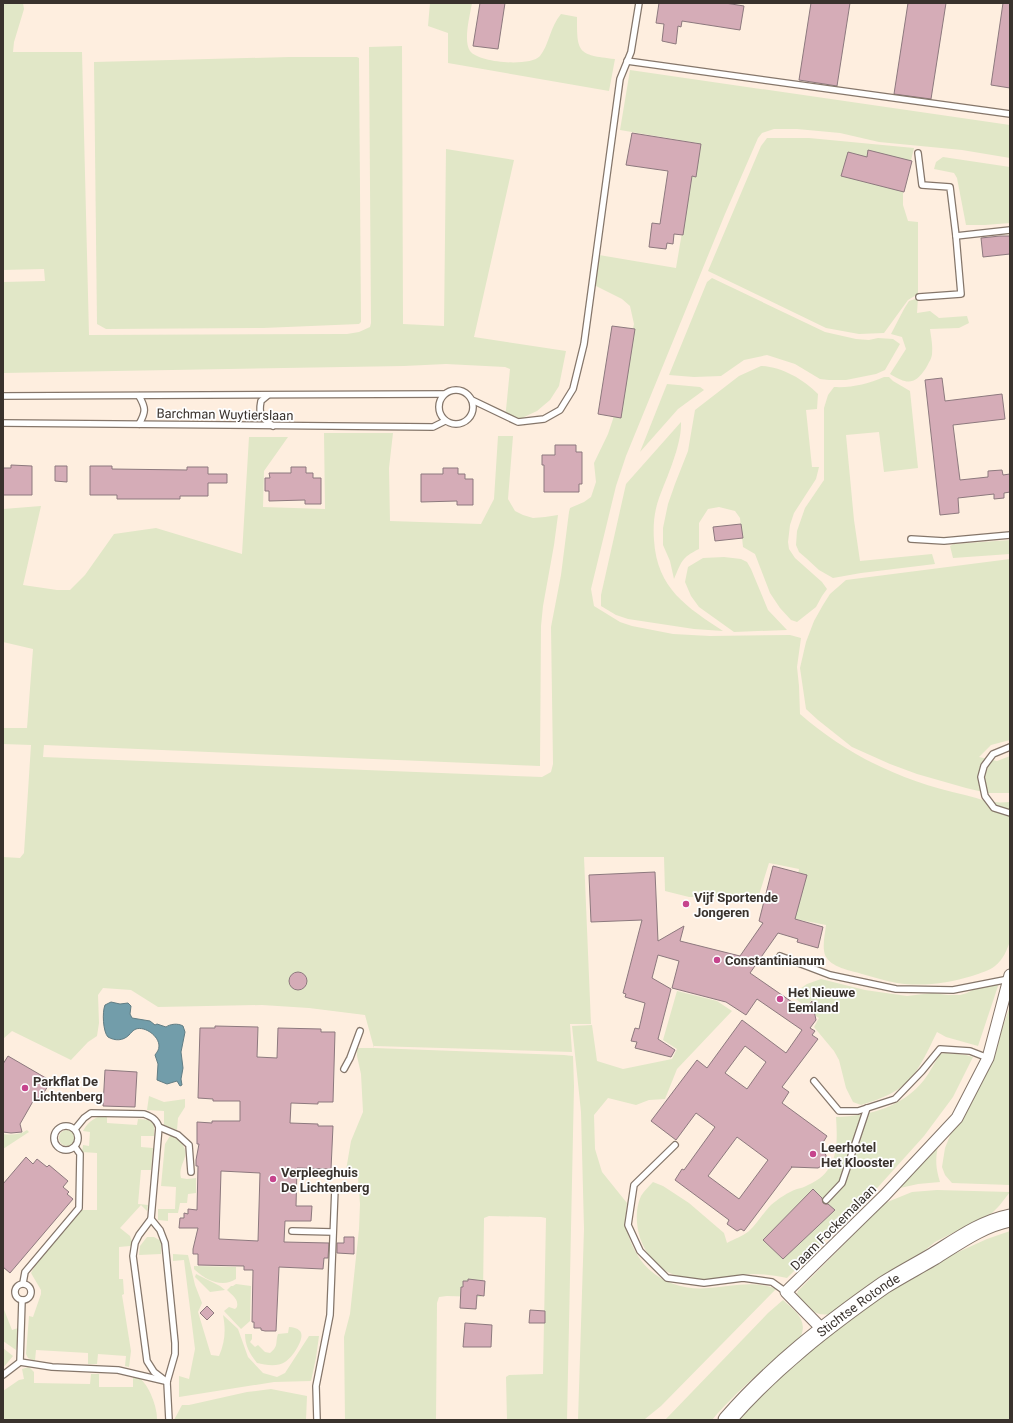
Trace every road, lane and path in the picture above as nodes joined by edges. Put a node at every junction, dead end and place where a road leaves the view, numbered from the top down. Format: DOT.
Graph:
graph roads {
  1 [pos="639,3"];
  2 [pos="627,61"];
  3 [pos="1010,114"];
  4 [pos="918,153"];
  5 [pos="1010,230"];
  6 [pos="956,236"];
  7 [pos="919,297"];
  8 [pos="444,394"];
  9 [pos="3,396"];
  10 [pos="139,396"];
  11 [pos="268,396"];
  12 [pos="472,400"];
  13 [pos="445,420"];
  14 [pos="3,422"];
  15 [pos="139,424"];
  16 [pos="274,426"];
  17 [pos="1010,535"];
  18 [pos="911,539"];
  19 [pos="1010,747"];
  20 [pos="1010,813"];
  21 [pos="780,956"];
  22 [pos="1009,977"];
  23 [pos="360,1032"];
  24 [pos="988,1058"];
  25 [pos="344,1069"];
  26 [pos="814,1081"];
  27 [pos="867,1108"];
  28 [pos="159,1127"];
  29 [pos="75,1130"];
  30 [pos="675,1145"];
  31 [pos="75,1147"];
  32 [pos="191,1172"];
  33 [pos="335,1188"];
  34 [pos="826,1200"];
  35 [pos="1010,1218"];
  36 [pos="151,1219"];
  37 [pos="292,1231"];
  38 [pos="333,1232"];
  39 [pos="23,1283"];
  40 [pos="786,1292"];
  41 [pos="22,1300"];
  42 [pos="822,1329"];
  43 [pos="20,1362"];
  44 [pos="3,1375"];
  45 [pos="167,1382"];
  46 [pos="169,1420"];
  47 [pos="317,1420"];
  48 [pos="727,1420"];
  1 -- 2 [label="lane"];
  2 -- 3 [label="lane"];
  2 -- 12 [label="lane"];
  4 -- 6 [label="lane"];
  5 -- 6 [label="lane"];
  6 -- 7 [label="lane"];
  8 -- 11 [label="lane, Barchman Wuytierslaan"];
  8 -- 12 [label="lane"];
  8 -- 13 [label="lane"];
  9 -- 10 [label="lane, Barchman Wuytierslaan"];
  10 -- 11 [label="lane, Barchman Wuytierslaan"];
  10 -- 15 [label="lane"];
  11 -- 16 [label="lane"];
  12 -- 13 [label="lane"];
  13 -- 16 [label="lane, Barchman Wuytierslaan"];
  14 -- 15 [label="lane, Barchman Wuytierslaan"];
  15 -- 16 [label="lane, Barchman Wuytierslaan"];
  17 -- 18 [label="lane"];
  19 -- 20 [label="lane"];
  21 -- 22 [label="lane"];
  22 -- 24 [label="street, Daam Fockemalaan"];
  23 -- 25 [label="lane"];
  24 -- 27 [label="lane"];
  24 -- 40 [label="street, Daam Fockemalaan"];
  26 -- 27 [label="lane"];
  27 -- 34 [label="lane"];
  28 -- 29 [label="lane"];
  28 -- 32 [label="lane"];
  28 -- 36 [label="lane"];
  29 -- 31 [label="lane"];
  29 -- 31 [label="lane"];
  30 -- 40 [label="lane"];
  31 -- 39 [label="lane"];
  33 -- 38 [label="lane"];
  35 -- 42 [label="main road, Stichtse Rotonde"];
  36 -- 45 [label="lane"];
  36 -- 45 [label="lane"];
  37 -- 38 [label="lane"];
  38 -- 47 [label="lane"];
  39 -- 41 [label="lane"];
  39 -- 41 [label="lane"];
  40 -- 42 [label="street"];
  41 -- 43 [label="lane"];
  42 -- 48 [label="main road, Stichtse Rotonde"];
  43 -- 44 [label="lane"];
  43 -- 45 [label="lane"];
  45 -- 46 [label="lane"];
}
